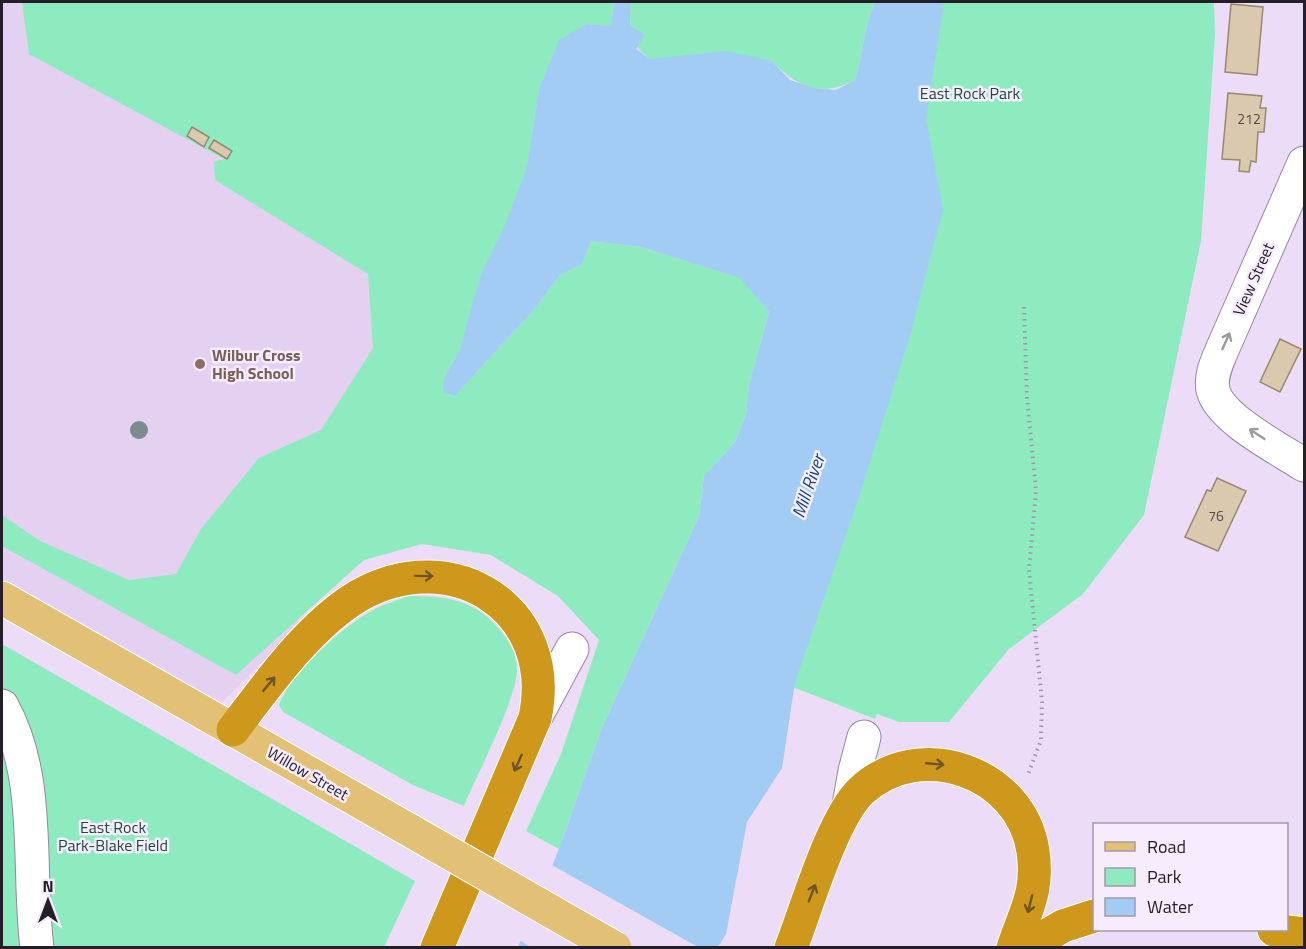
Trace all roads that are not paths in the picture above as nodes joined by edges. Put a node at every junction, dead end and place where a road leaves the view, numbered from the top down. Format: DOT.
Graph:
graph roads {
  1 [pos="1305,163"];
  2 [pos="1305,465"];
  3 [pos="2,598"];
  4 [pos="572,650"];
  5 [pos="2,705"];
  6 [pos="535,718"];
  7 [pos="233,730"];
  8 [pos="864,738"];
  9 [pos="849,805"];
  10 [pos="1093,917"];
  11 [pos="1282,931"];
  12 [pos="1305,934"];
  13 [pos="37,948"];
  14 [pos="437,948"];
  15 [pos="615,948"];
  16 [pos="791,948"];
  17 [pos="1013,948"];
  18 [pos="1026,948"];
  2 -- 1 [label="street, View Street, one-way"];
  3 -- 7 [label="main road, Willow Street"];
  4 -- 6 [label="street"];
  5 -- 13 [label="street"];
  7 -- 6 [label="highway, one-way"];
  6 -- 14 [label="highway, one-way"];
  7 -- 15 [label="main road, Willow Street, bridge"];
  8 -- 9 [label="street"];
  16 -- 9 [label="highway, one-way"];
  9 -- 17 [label="highway, one-way"];
  10 -- 18 [label="highway"];
  11 -- 12 [label="highway"];
}
